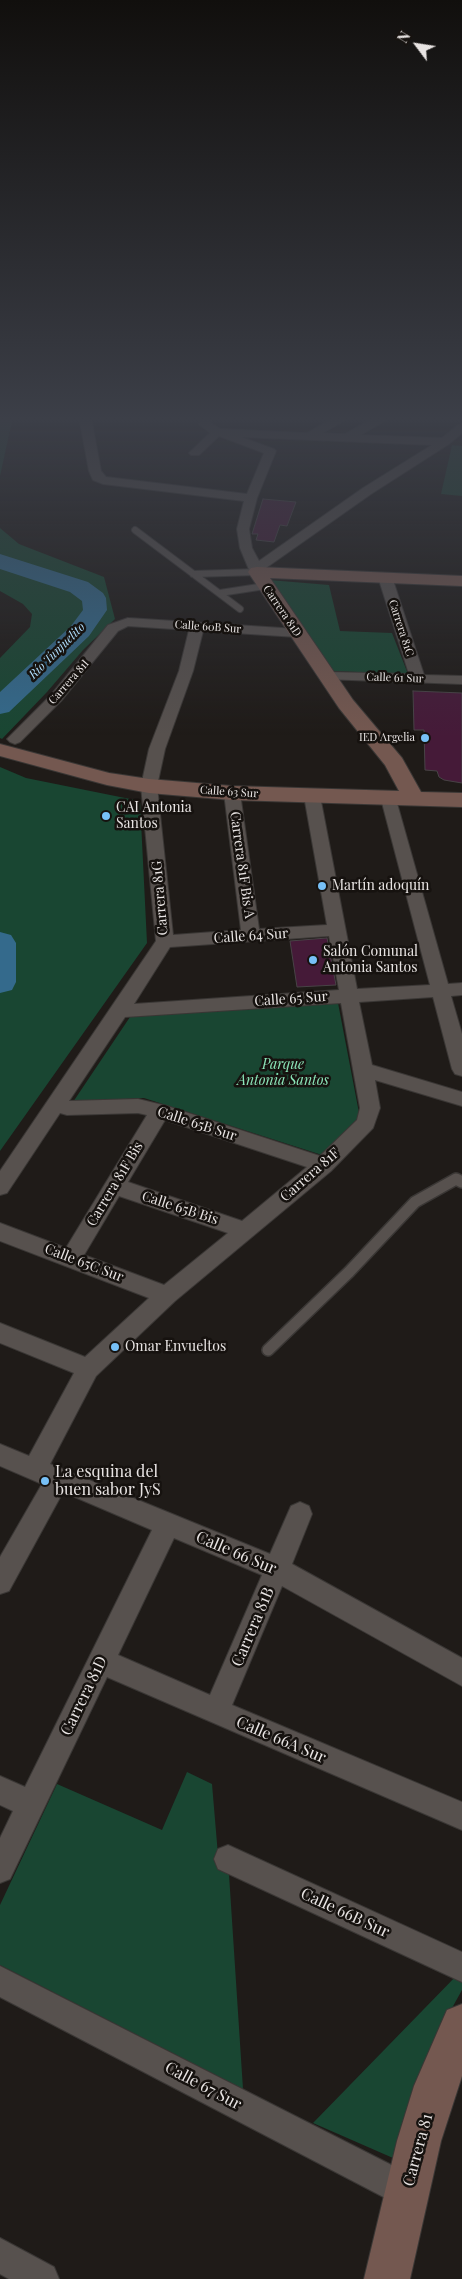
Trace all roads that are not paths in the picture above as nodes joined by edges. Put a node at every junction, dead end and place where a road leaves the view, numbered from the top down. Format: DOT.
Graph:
graph roads {
  1 [pos="245,523"];
  2 [pos="326,523"];
  3 [pos="135,530"];
  4 [pos="194,574"];
  5 [pos="259,576"];
  6 [pos="385,578"];
  7 [pos="462,581"];
  8 [pos="220,593"];
  9 [pos="240,609"];
  10 [pos="120,624"];
  11 [pos="197,627"];
  12 [pos="297,633"];
  13 [pos="328,676"];
  14 [pos="418,679"];
  15 [pos="462,680"];
  16 [pos="8,744"];
  17 [pos="150,786"];
  18 [pos="232,793"];
  19 [pos="312,796"];
  20 [pos="401,799"];
  21 [pos="462,800"];
  22 [pos="337,930"];
  23 [pos="251,936"];
  24 [pos="165,941"];
  25 [pos="441,990"];
  26 [pos="462,990"];
  27 [pos="349,995"];
  28 [pos="119,1011"];
  29 [pos="462,1069"];
  30 [pos="363,1070"];
  31 [pos="462,1099"];
  32 [pos="67,1108"];
  33 [pos="160,1111"];
  34 [pos="324,1165"];
  35 [pos="462,1182"];
  36 [pos="114,1186"];
  37 [pos="0,1187"];
  38 [pos="245,1230"];
  39 [pos="0,1232"];
  40 [pos="71,1258"];
  41 [pos="167,1295"];
  42 [pos="0,1333"];
  43 [pos="268,1350"];
  44 [pos="88,1369"];
  45 [pos="0,1455"];
  46 [pos="35,1469"];
  47 [pos="58,1478"];
  48 [pos="300,1514"];
  49 [pos="168,1524"];
  50 [pos="277,1569"];
  51 [pos="0,1582"];
  52 [pos="101,1661"];
  53 [pos="462,1673"];
  54 [pos="216,1712"];
  55 [pos="0,1790"];
  56 [pos="31,1805"];
  57 [pos="462,1816"];
  58 [pos="228,1859"];
  59 [pos="0,1869"];
  60 [pos="462,1967"];
  61 [pos="0,1980"];
  62 [pos="462,2025"];
  63 [pos="407,2191"];
  64 [pos="0,2255"];
  65 [pos="42,2279"];
  66 [pos="386,2279"];
  1 -- 5 [label="street, Carrera 81D"];
  2 -- 5 [label="street"];
  3 -- 4 [label="lane"];
  4 -- 5 [label="lane"];
  4 -- 8 [label="lane"];
  5 -- 6 [label="street"];
  5 -- 8 [label="lane"];
  5 -- 12 [label="street, Carrera 81D"];
  6 -- 7 [label="street"];
  6 -- 14 [label="street, Carrera 81C"];
  8 -- 9 [label="lane"];
  10 -- 11 [label="street, Calle 60B Sur"];
  10 -- 16 [label="street, Carrera 81I"];
  11 -- 12 [label="street, Calle 60B Sur"];
  11 -- 17 [label="street, Carrera 81G"];
  12 -- 13 [label="street, Carrera 81D"];
  13 -- 14 [label="street, Calle 61 Sur"];
  13 -- 20 [label="street, Carrera 81D"];
  14 -- 15 [label="street, Calle 61 Sur"];
  16 -- 17 [label="street, Calle 63 Sur"];
  17 -- 18 [label="street, Calle 63 Sur"];
  17 -- 24 [label="street, Carrera 81G"];
  18 -- 19 [label="street, Calle 63 Sur"];
  18 -- 23 [label="street, Carrera 81F Bis A"];
  19 -- 20 [label="street, Calle 63 Sur"];
  19 -- 22 [label="street, Carrera 81F"];
  20 -- 21 [label="street, Calle 63 Sur"];
  20 -- 25 [label="street, Carrera 81D"];
  22 -- 23 [label="street, Calle 64 Sur"];
  22 -- 27 [label="street, Carrera 81F"];
  23 -- 24 [label="street, Calle 64 Sur"];
  24 -- 28 [label="street, Carrera 81G"];
  25 -- 26 [label="street, Calle 65 Sur"];
  25 -- 27 [label="street, Calle 65 Sur"];
  25 -- 29 [label="street, Carrera 81D"];
  27 -- 28 [label="street, Calle 65 Sur"];
  27 -- 30 [label="street, Carrera 81F"];
  28 -- 37 [label="street, Carrera 81G"];
  30 -- 31 [label="street"];
  30 -- 34 [label="street, Carrera 81F"];
  32 -- 33 [label="street, Calle 65B Sur"];
  33 -- 34 [label="street, Calle 65B Sur"];
  33 -- 36 [label="street, Carrera 81F Bis"];
  34 -- 38 [label="street, Carrera 81F"];
  35 -- 43 [label="lane"];
  36 -- 38 [label="street, Calle 65B Bis"];
  36 -- 40 [label="street, Carrera 81F Bis"];
  38 -- 41 [label="street, Carrera 81F"];
  39 -- 40 [label="street, Calle 65C Sur"];
  40 -- 41 [label="street, Calle 65C Sur"];
  41 -- 44 [label="street, Carrera 81F"];
  42 -- 44 [label="street"];
  44 -- 46 [label="street, Carrera 81F"];
  45 -- 46 [label="street, Calle 66 Sur"];
  46 -- 47 [label="street, Calle 66 Sur"];
  47 -- 49 [label="street, Calle 66 Sur"];
  47 -- 51 [label="street"];
  48 -- 50 [label="street, Carrera 81B"];
  49 -- 50 [label="street, Calle 66 Sur"];
  49 -- 52 [label="street, Carrera 81D"];
  50 -- 53 [label="street, Calle 66 Sur"];
  50 -- 54 [label="street, Carrera 81B"];
  52 -- 54 [label="street, Calle 66A Sur"];
  52 -- 56 [label="street, Carrera 81D"];
  54 -- 57 [label="street, Calle 66A Sur"];
  55 -- 56 [label="street"];
  56 -- 59 [label="street, Carrera 81D"];
  58 -- 60 [label="street, Calle 66B Sur"];
  61 -- 63 [label="street, Calle 67 Sur"];
  62 -- 63 [label="street, Carrera 81"];
  63 -- 66 [label="street, Carrera 81"];
  64 -- 65 [label="street"];
}
